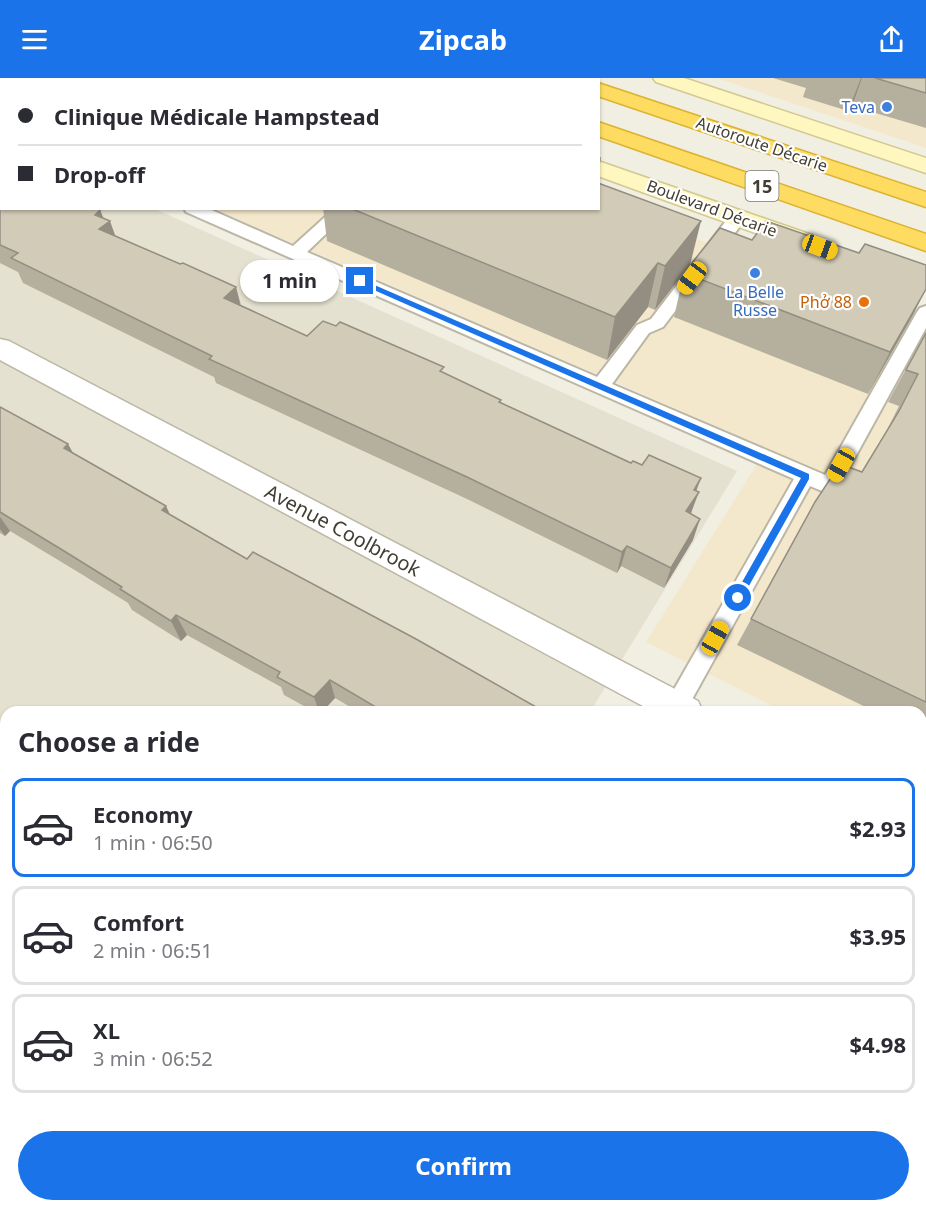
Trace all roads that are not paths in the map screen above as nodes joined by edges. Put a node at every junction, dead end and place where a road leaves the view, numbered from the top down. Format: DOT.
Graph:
graph roads {
  1 [pos="663,78"];
  2 [pos="600,90"];
  3 [pos="600,129"];
  4 [pos="926,166"];
  5 [pos="600,169"];
  6 [pos="926,200"];
  7 [pos="197,210"];
  8 [pos="343,210"];
  9 [pos="738,218"];
  10 [pos="926,243"];
  11 [pos="826,249"];
  12 [pos="295,253"];
  13 [pos="926,312"];
  14 [pos="0,348"];
  15 [pos="600,386"];
  16 [pos="806,476"];
  17 [pos="673,706"];
  18 [pos="683,706"];
  1 -- 4 [label="main road"];
  2 -- 6 [label="highway, Autoroute Décarie / 15"];
  3 -- 10 [label="highway, 15"];
  5 -- 9 [label="main road, Boulevard Décarie"];
  7 -- 12 [label="lane"];
  8 -- 12 [label="lane"];
  9 -- 11 [label="main road, Boulevard Décarie"];
  9 -- 15 [label="lane"];
  12 -- 15 [label="lane"];
  13 -- 16 [label="lane"];
  14 -- 17 [label="street, Avenue Coolbrook"];
  15 -- 16 [label="lane"];
  16 -- 18 [label="lane"];
}
